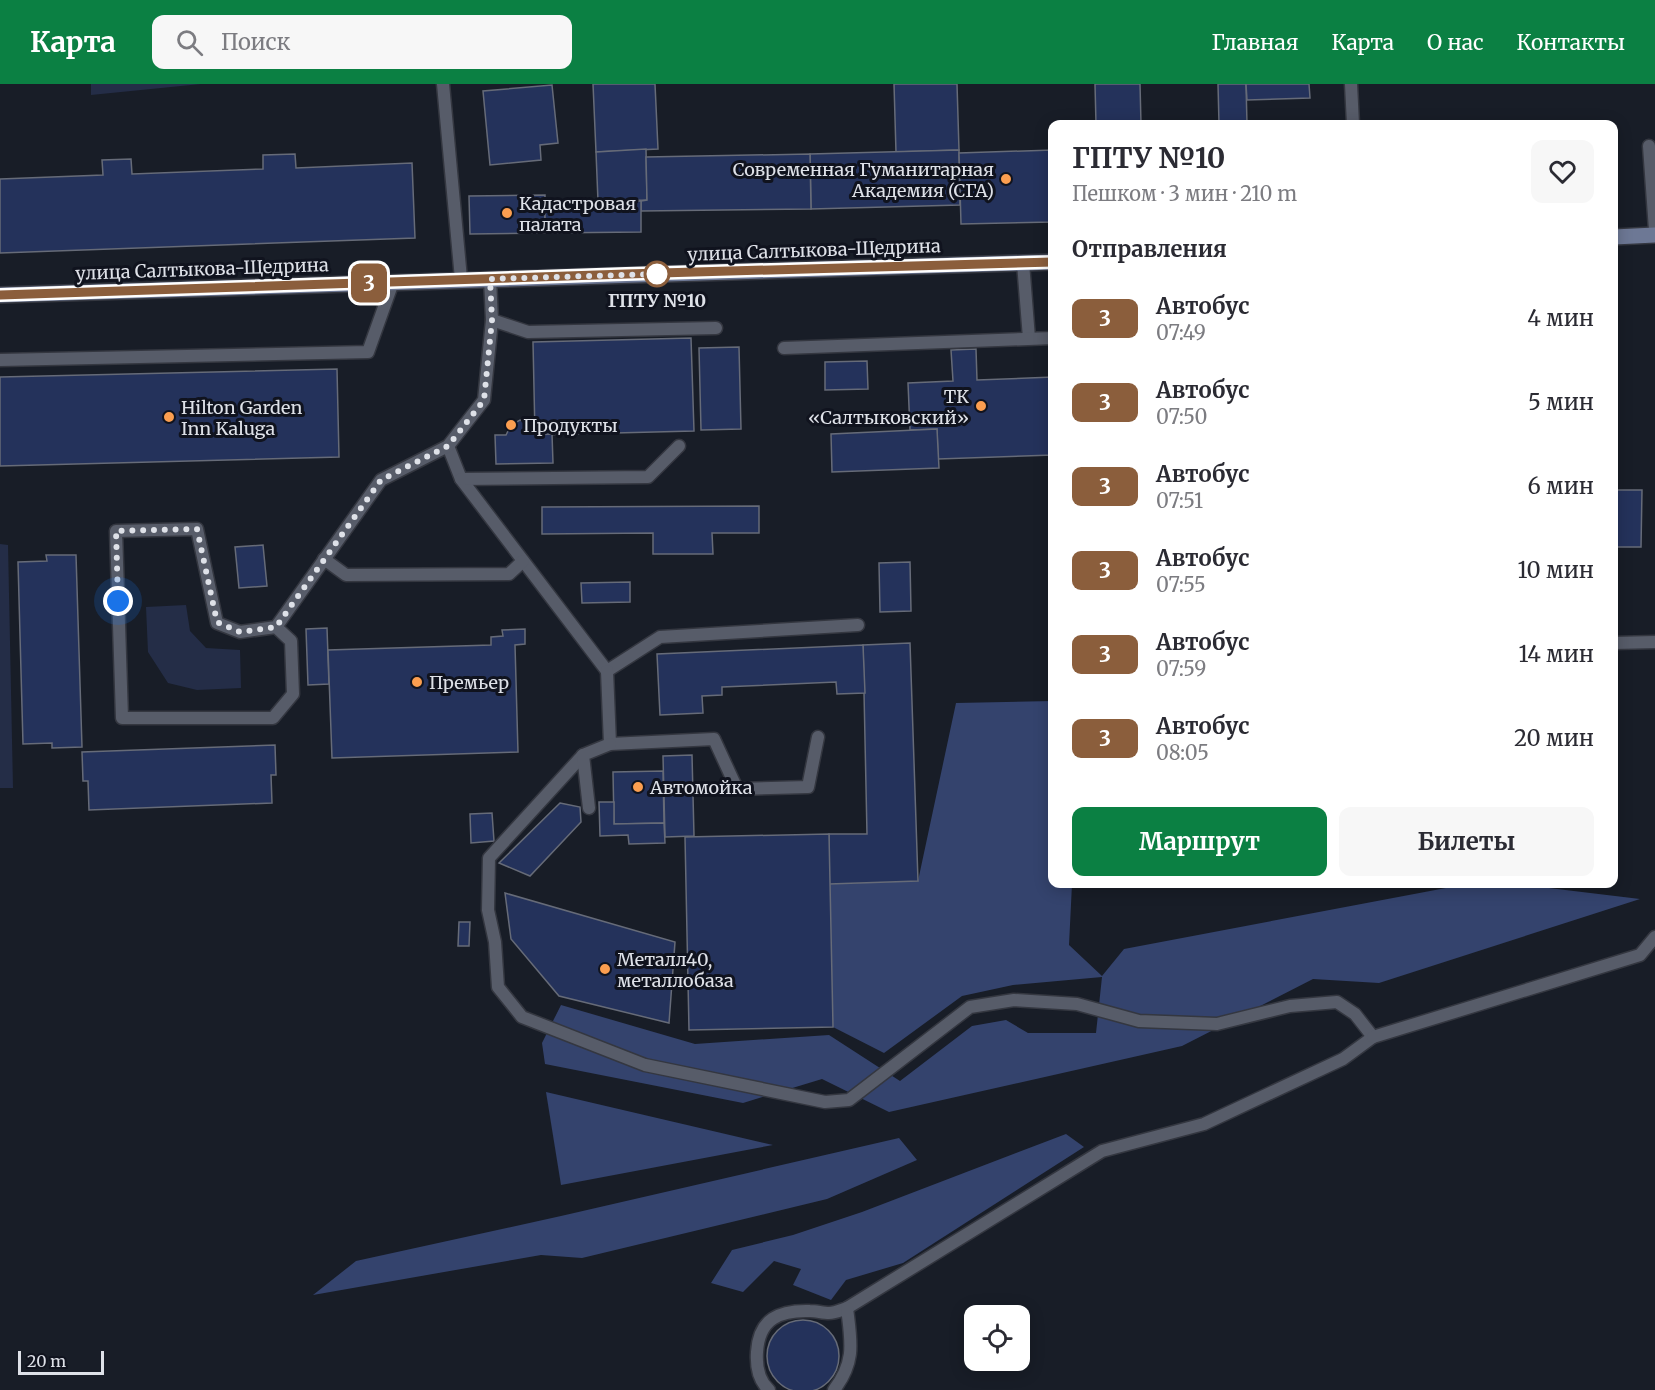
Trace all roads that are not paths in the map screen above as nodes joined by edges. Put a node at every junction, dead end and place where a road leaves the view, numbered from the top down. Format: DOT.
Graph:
graph roads {
  1 [pos="443,84"];
  2 [pos="1351,84"];
  3 [pos="1353,120"];
  4 [pos="1649,146"];
  5 [pos="1655,233"];
  6 [pos="1618,237"];
  7 [pos="1048,262"];
  8 [pos="1023,263"];
  9 [pos="461,279"];
  10 [pos="490,279"];
  11 [pos="393,282"];
  12 [pos="0,295"];
  13 [pos="492,320"];
  14 [pos="716,328"];
  15 [pos="1029,338"];
  16 [pos="1048,338"];
  17 [pos="784,348"];
  18 [pos="0,360"];
  19 [pos="448,446"];
  20 [pos="679,446"];
  21 [pos="461,480"];
  22 [pos="324,559"];
  23 [pos="524,561"];
  24 [pos="858,625"];
  25 [pos="276,627"];
  26 [pos="1655,642"];
  27 [pos="1618,643"];
  28 [pos="607,671"];
  29 [pos="818,737"];
  30 [pos="609,744"];
  31 [pos="583,755"];
  32 [pos="589,808"];
  33 [pos="1655,937"];
  34 [pos="1373,1037"];
  35 [pos="847,1308"];
  36 [pos="769,1390"];
  37 [pos="834,1390"];
  1 -- 9 [label="lane"];
  2 -- 3 [label="lane"];
  4 -- 5 [label="lane"];
  5 -- 6 [label="main road"];
  7 -- 8 [label="main road, улица Салтыкова-Щедрина"];
  8 -- 10 [label="main road, улица Салтыкова-Щедрина"];
  8 -- 15 [label="lane"];
  9 -- 10 [label="main road, улица Салтыкова-Щедрина"];
  9 -- 11 [label="main road, улица Салтыкова-Щедрина"];
  10 -- 13 [label="lane"];
  11 -- 12 [label="main road, улица Салтыкова-Щедрина"];
  11 -- 18 [label="lane"];
  13 -- 14 [label="lane"];
  13 -- 19 [label="lane"];
  15 -- 16 [label="lane"];
  15 -- 17 [label="lane"];
  19 -- 21 [label="lane"];
  19 -- 22 [label="lane"];
  20 -- 21 [label="lane"];
  21 -- 23 [label="lane"];
  22 -- 23 [label="lane"];
  22 -- 25 [label="lane"];
  23 -- 28 [label="lane"];
  24 -- 28 [label="lane"];
  25 -- 25 [label="lane"];
  26 -- 27 [label="lane"];
  28 -- 30 [label="lane"];
  29 -- 30 [label="lane"];
  30 -- 31 [label="lane"];
  31 -- 32 [label="lane"];
  31 -- 34 [label="lane"];
  33 -- 34 [label="lane"];
  34 -- 35 [label="lane"];
  35 -- 36 [label="lane"];
  35 -- 37 [label="lane"];
}
